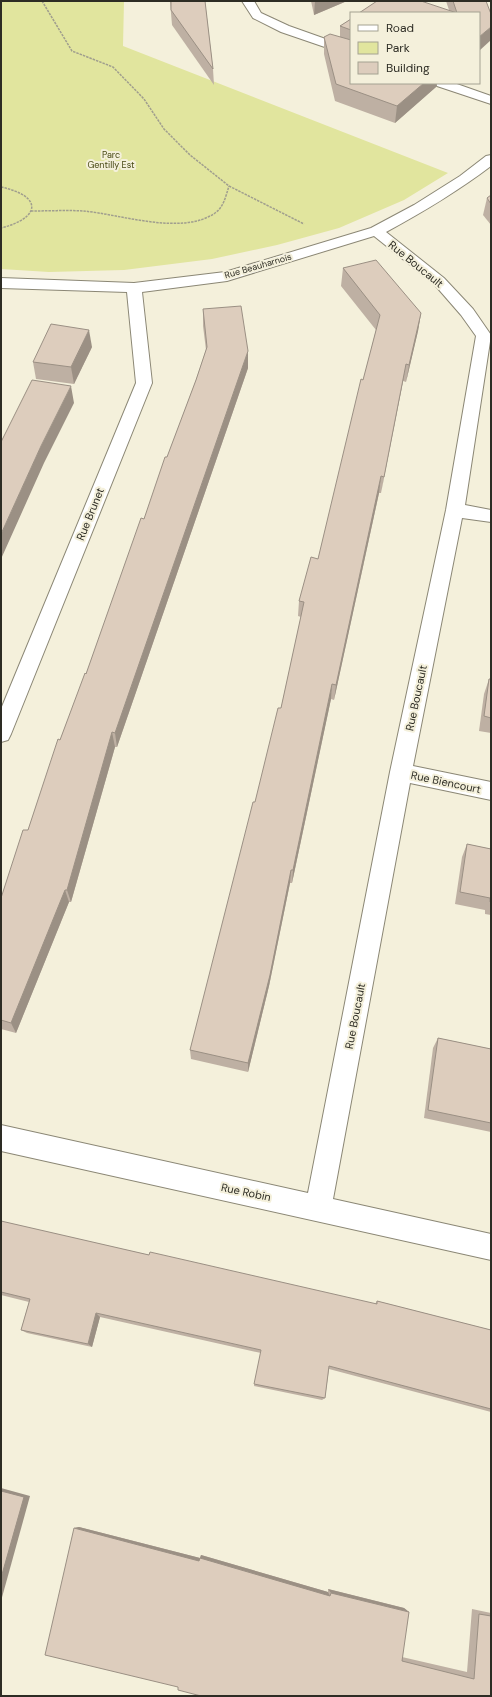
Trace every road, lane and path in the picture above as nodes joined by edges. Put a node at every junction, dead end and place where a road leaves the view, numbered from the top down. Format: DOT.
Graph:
graph roads {
  1 [pos="42,1"];
  2 [pos="248,1"];
  3 [pos="350,52"];
  4 [pos="445,84"];
  5 [pos="491,100"];
  6 [pos="491,159"];
  7 [pos="1,186"];
  8 [pos="229,186"];
  9 [pos="31,211"];
  10 [pos="1,228"];
  11 [pos="376,231"];
  12 [pos="341,243"];
  13 [pos="1,283"];
  14 [pos="134,288"];
  15 [pos="487,336"];
  16 [pos="456,510"];
  17 [pos="491,516"];
  18 [pos="1,734"];
  19 [pos="401,772"];
  20 [pos="491,791"];
  21 [pos="1,1138"];
  22 [pos="318,1208"];
  23 [pos="491,1247"];
  1 -- 8 [label="path"];
  2 -- 3 [label="street"];
  4 -- 5 [label="street"];
  6 -- 11 [label="street, Rue Beauharnois"];
  7 -- 9 [label="path"];
  8 -- 9 [label="path"];
  8 -- 12 [label="path"];
  9 -- 10 [label="path"];
  11 -- 12 [label="street, Rue Beauharnois"];
  11 -- 15 [label="street, Rue Boucault"];
  12 -- 14 [label="street, Rue Beauharnois"];
  13 -- 14 [label="street, Rue Beauharnois"];
  14 -- 18 [label="street, Rue Brunet"];
  15 -- 16 [label="street, Rue Boucault"];
  16 -- 17 [label="street"];
  16 -- 19 [label="street, Rue Boucault"];
  19 -- 20 [label="street, Rue Biencourt"];
  19 -- 22 [label="street, Rue Boucault"];
  21 -- 22 [label="street, Rue Robin"];
  22 -- 23 [label="street, Rue Robin"];
}
